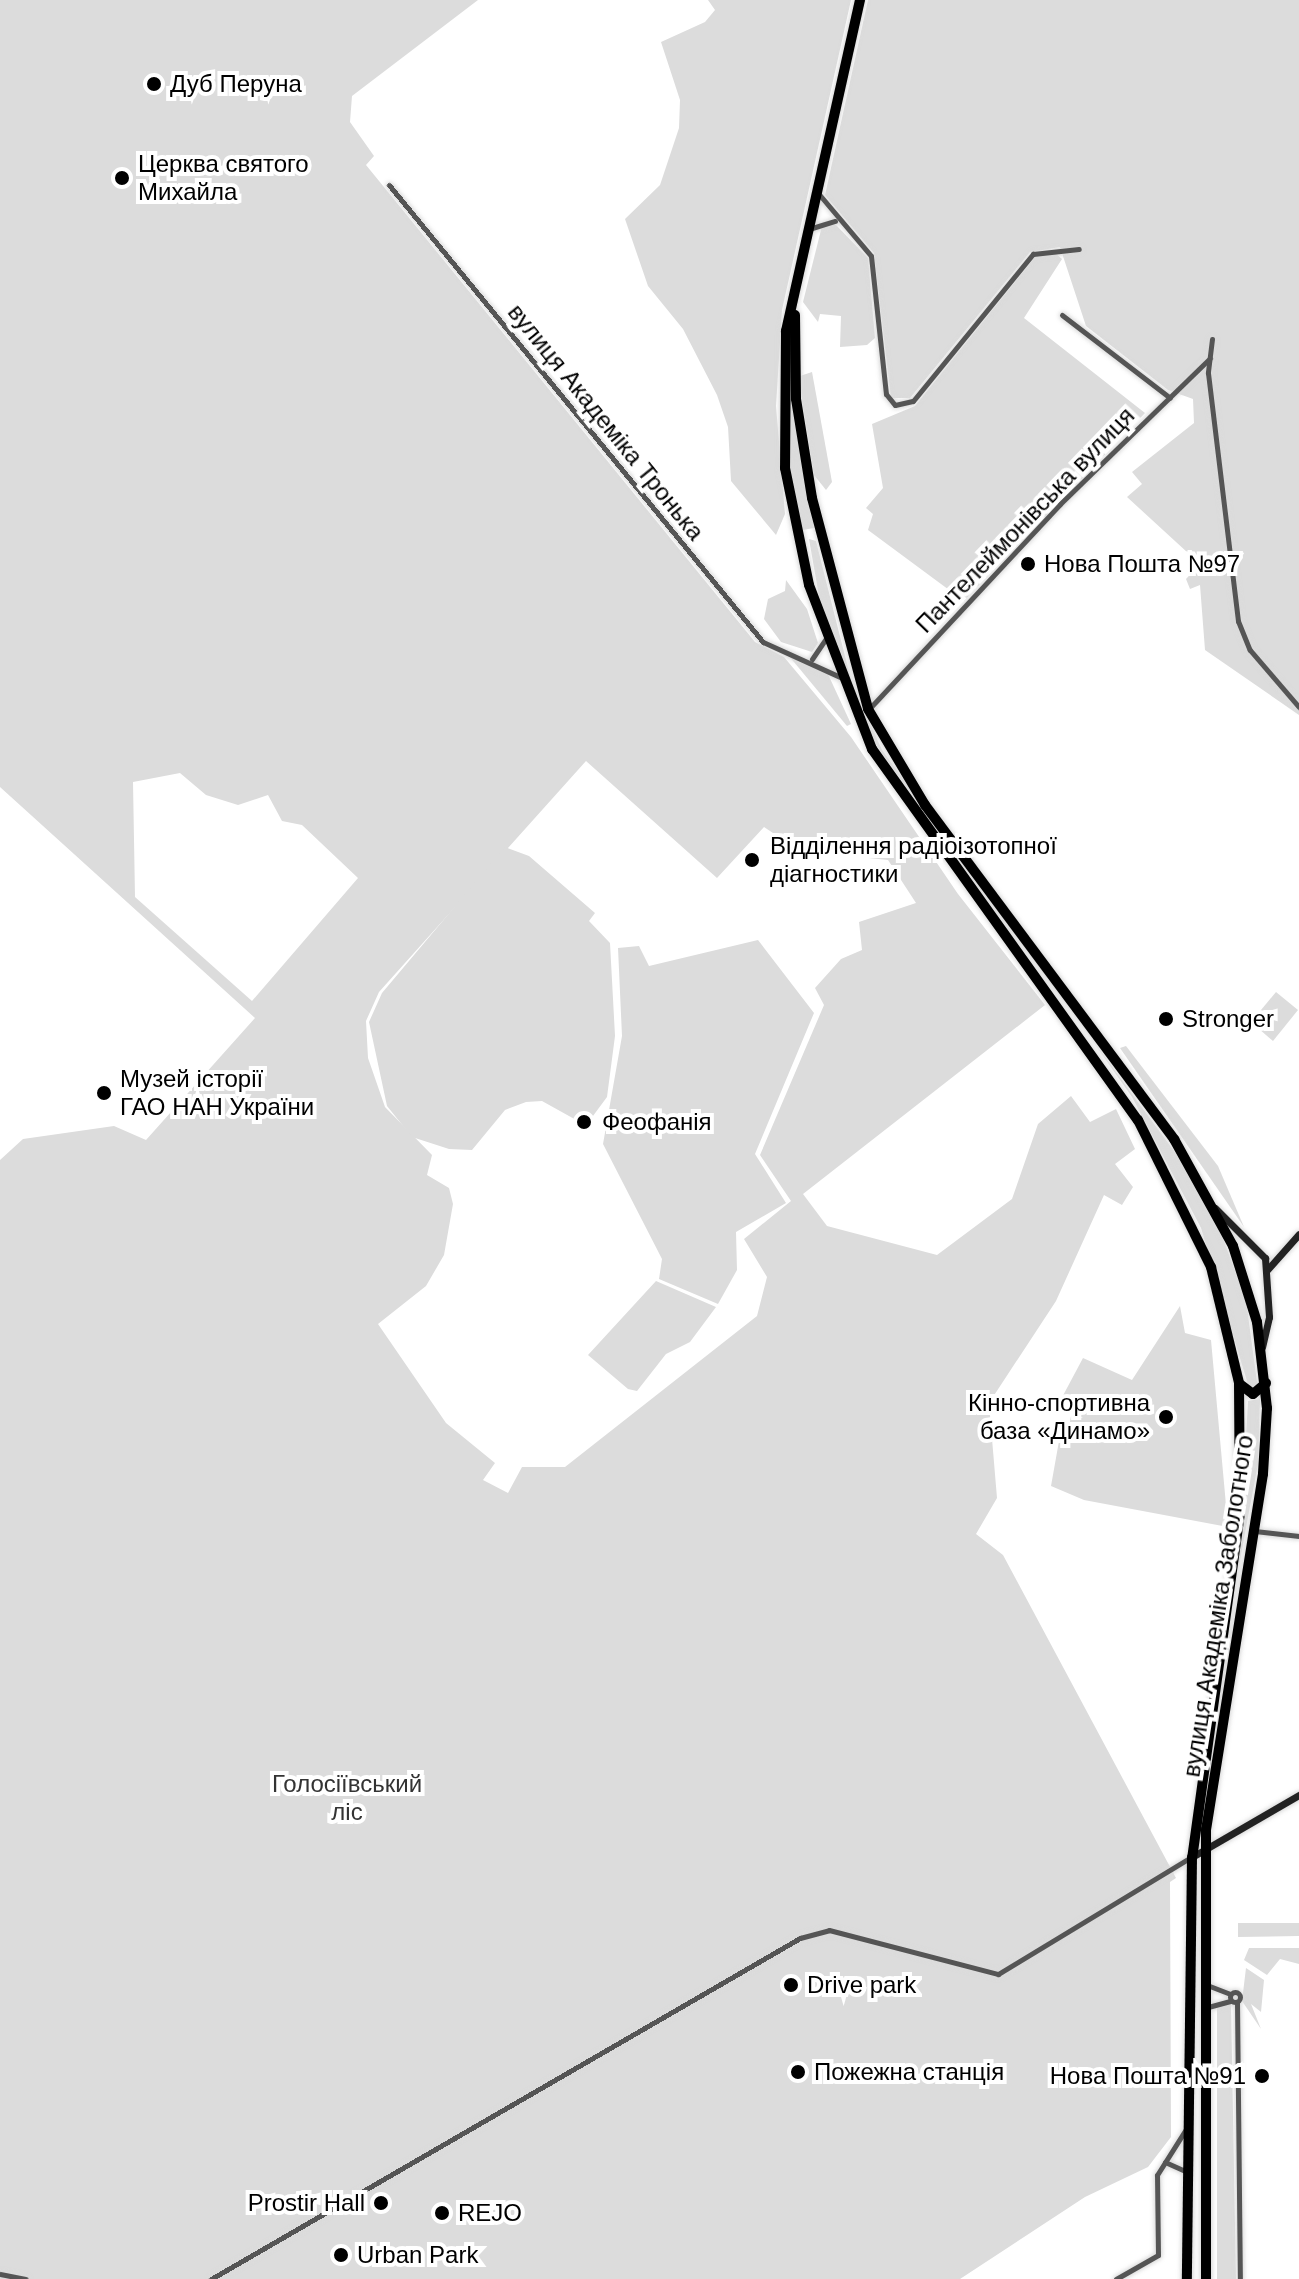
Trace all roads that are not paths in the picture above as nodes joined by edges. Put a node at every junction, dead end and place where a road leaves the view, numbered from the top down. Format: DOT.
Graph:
graph roads {
  1 [pos="860,0"];
  2 [pos="389,185"];
  3 [pos="816,190"];
  4 [pos="842,225"];
  5 [pos="807,231"];
  6 [pos="1079,249"];
  7 [pos="795,289"];
  8 [pos="1062,315"];
  9 [pos="1212,339"];
  10 [pos="1210,358"];
  11 [pos="1170,398"];
  12 [pos="820,536"];
  13 [pos="799,545"];
  14 [pos="826,638"];
  15 [pos="811,659"];
  16 [pos="840,677"];
  17 [pos="1299,707"];
  18 [pos="868,709"];
  19 [pos="1214,1208"];
  20 [pos="1299,1234"];
  21 [pos="1267,1270"];
  22 [pos="1262,1347"];
  23 [pos="1239,1383"];
  24 [pos="1266,1383"];
  25 [pos="1254,1531"];
  26 [pos="1299,1536"];
  27 [pos="1299,1795"];
  28 [pos="1206,1848"];
  29 [pos="1192,1857"];
  30 [pos="1207,1985"];
  31 [pos="1233,1999"];
  32 [pos="1207,2007"];
  33 [pos="1189,2125"];
  34 [pos="1161,2165"];
  35 [pos="1189,2176"];
  36 [pos="0,2274"];
  37 [pos="26,2279"];
  38 [pos="211,2279"];
  39 [pos="1116,2279"];
  40 [pos="1187,2279"];
  41 [pos="1206,2279"];
  42 [pos="1240,2279"];
  1 -- 3 [label="highway, вулиця Академіка Заболотного"];
  2 -- 15 [label="street, вулиця Академіка Тронька"];
  3 -- 4 [label="street"];
  3 -- 5 [label="highway, вулиця Академіка Заболотного"];
  4 -- 5 [label="street"];
  4 -- 6 [label="street"];
  5 -- 7 [label="highway, вулиця Академіка Заболотного"];
  7 -- 12 [label="highway, вулиця Академіка Заболотного"];
  7 -- 13 [label="highway, вулиця Академіка Заболотного"];
  8 -- 11 [label="street"];
  9 -- 10 [label="street"];
  10 -- 11 [label="street, Пантелеймонівська вулиця"];
  10 -- 17 [label="street"];
  11 -- 18 [label="street, Пантелеймонівська вулиця"];
  12 -- 13 [label="highway"];
  12 -- 18 [label="highway, вулиця Академіка Заболотного"];
  13 -- 14 [label="highway, вулиця Академіка Заболотного"];
  14 -- 15 [label="street"];
  14 -- 16 [label="highway, вулиця Академіка Заболотного"];
  15 -- 16 [label="street, вулиця Академіка Тронька"];
  16 -- 23 [label="highway, вулиця Академіка Заболотного"];
  18 -- 19 [label="highway, вулиця Академіка Заболотного"];
  19 -- 21 [label="street"];
  19 -- 22 [label="highway, вулиця Академіка Заболотного"];
  20 -- 21 [label="street"];
  21 -- 22 [label="street"];
  22 -- 24 [label="highway, вулиця Академіка Заболотного"];
  23 -- 24 [label="highway"];
  23 -- 29 [label="highway, вулиця Академіка Заболотного"];
  24 -- 25 [label="highway, вулиця Академіка Заболотного"];
  25 -- 26 [label="street"];
  25 -- 28 [label="highway, вулиця Академіка Заболотного"];
  27 -- 28 [label="street"];
  28 -- 29 [label="street"];
  28 -- 30 [label="highway, вулиця Академіка Заболотного"];
  29 -- 33 [label="highway, вулиця Академіка Заболотного"];
  29 -- 38 [label="street"];
  30 -- 31 [label="street"];
  30 -- 32 [label="highway, вулиця Академіка Заболотного"];
  31 -- 32 [label="street"];
  31 -- 42 [label="street"];
  32 -- 41 [label="highway, вулиця Академіка Заболотного"];
  33 -- 34 [label="street"];
  33 -- 35 [label="highway, вулиця Академіка Заболотного"];
  34 -- 35 [label="street"];
  34 -- 39 [label="street"];
  35 -- 40 [label="highway, вулиця Академіка Заболотного"];
  36 -- 37 [label="street"];
}
